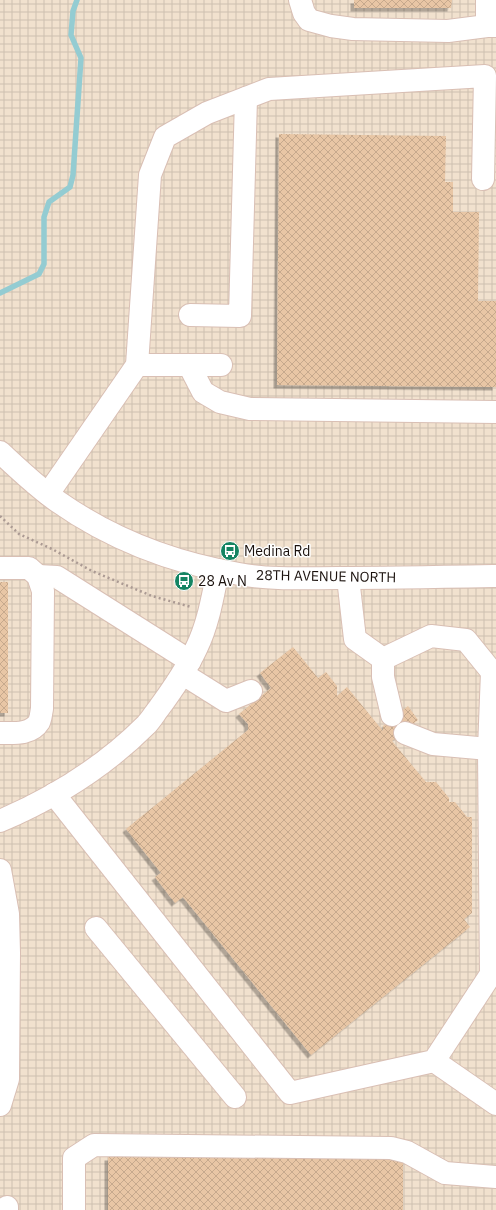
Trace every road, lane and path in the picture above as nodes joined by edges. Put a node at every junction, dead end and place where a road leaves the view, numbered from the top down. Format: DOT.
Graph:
graph roads {
  1 [pos="300,0"];
  2 [pos="487,0"];
  3 [pos="492,26"];
  4 [pos="490,76"];
  5 [pos="246,98"];
  6 [pos="483,179"];
  7 [pos="190,315"];
  8 [pos="137,365"];
  9 [pos="189,365"];
  10 [pos="221,365"];
  11 [pos="496,412"];
  12 [pos="0,452"];
  13 [pos="48,494"];
  14 [pos="0,516"];
  15 [pos="0,568"];
  16 [pos="218,570"];
  17 [pos="38,576"];
  18 [pos="496,576"];
  19 [pos="348,578"];
  20 [pos="208,613"];
  21 [pos="383,659"];
  22 [pos="186,667"];
  23 [pos="251,691"];
  24 [pos="392,714"];
  25 [pos="0,733"];
  26 [pos="405,733"];
  27 [pos="489,749"];
  28 [pos="54,794"];
  29 [pos="0,820"];
  30 [pos="0,870"];
  31 [pos="96,928"];
  32 [pos="434,1061"];
  33 [pos="235,1097"];
  34 [pos="496,1104"];
  35 [pos="0,1105"];
  36 [pos="496,1177"];
  37 [pos="74,1210"];
  1 -- 3 [label="street"];
  2 -- 3 [label="street"];
  4 -- 5 [label="street"];
  4 -- 6 [label="street"];
  5 -- 7 [label="street"];
  5 -- 8 [label="street"];
  8 -- 9 [label="street"];
  8 -- 13 [label="street"];
  9 -- 10 [label="street"];
  9 -- 11 [label="street"];
  12 -- 13 [label="street, 28TH AVENUE NORTH"];
  13 -- 16 [label="street, 28TH AVENUE NORTH"];
  14 -- 20 [label="path"];
  15 -- 17 [label="street"];
  16 -- 19 [label="street, 28TH AVENUE NORTH"];
  16 -- 20 [label="street"];
  17 -- 22 [label="street"];
  17 -- 25 [label="street"];
  18 -- 19 [label="street, 28TH AVENUE NORTH"];
  19 -- 21 [label="street"];
  20 -- 22 [label="street"];
  21 -- 24 [label="street"];
  21 -- 27 [label="street"];
  22 -- 23 [label="street"];
  22 -- 28 [label="street"];
  26 -- 27 [label="street"];
  27 -- 32 [label="street"];
  28 -- 29 [label="street"];
  28 -- 32 [label="street"];
  30 -- 35 [label="street"];
  31 -- 33 [label="street"];
  32 -- 34 [label="street"];
  36 -- 37 [label="street"];
}
